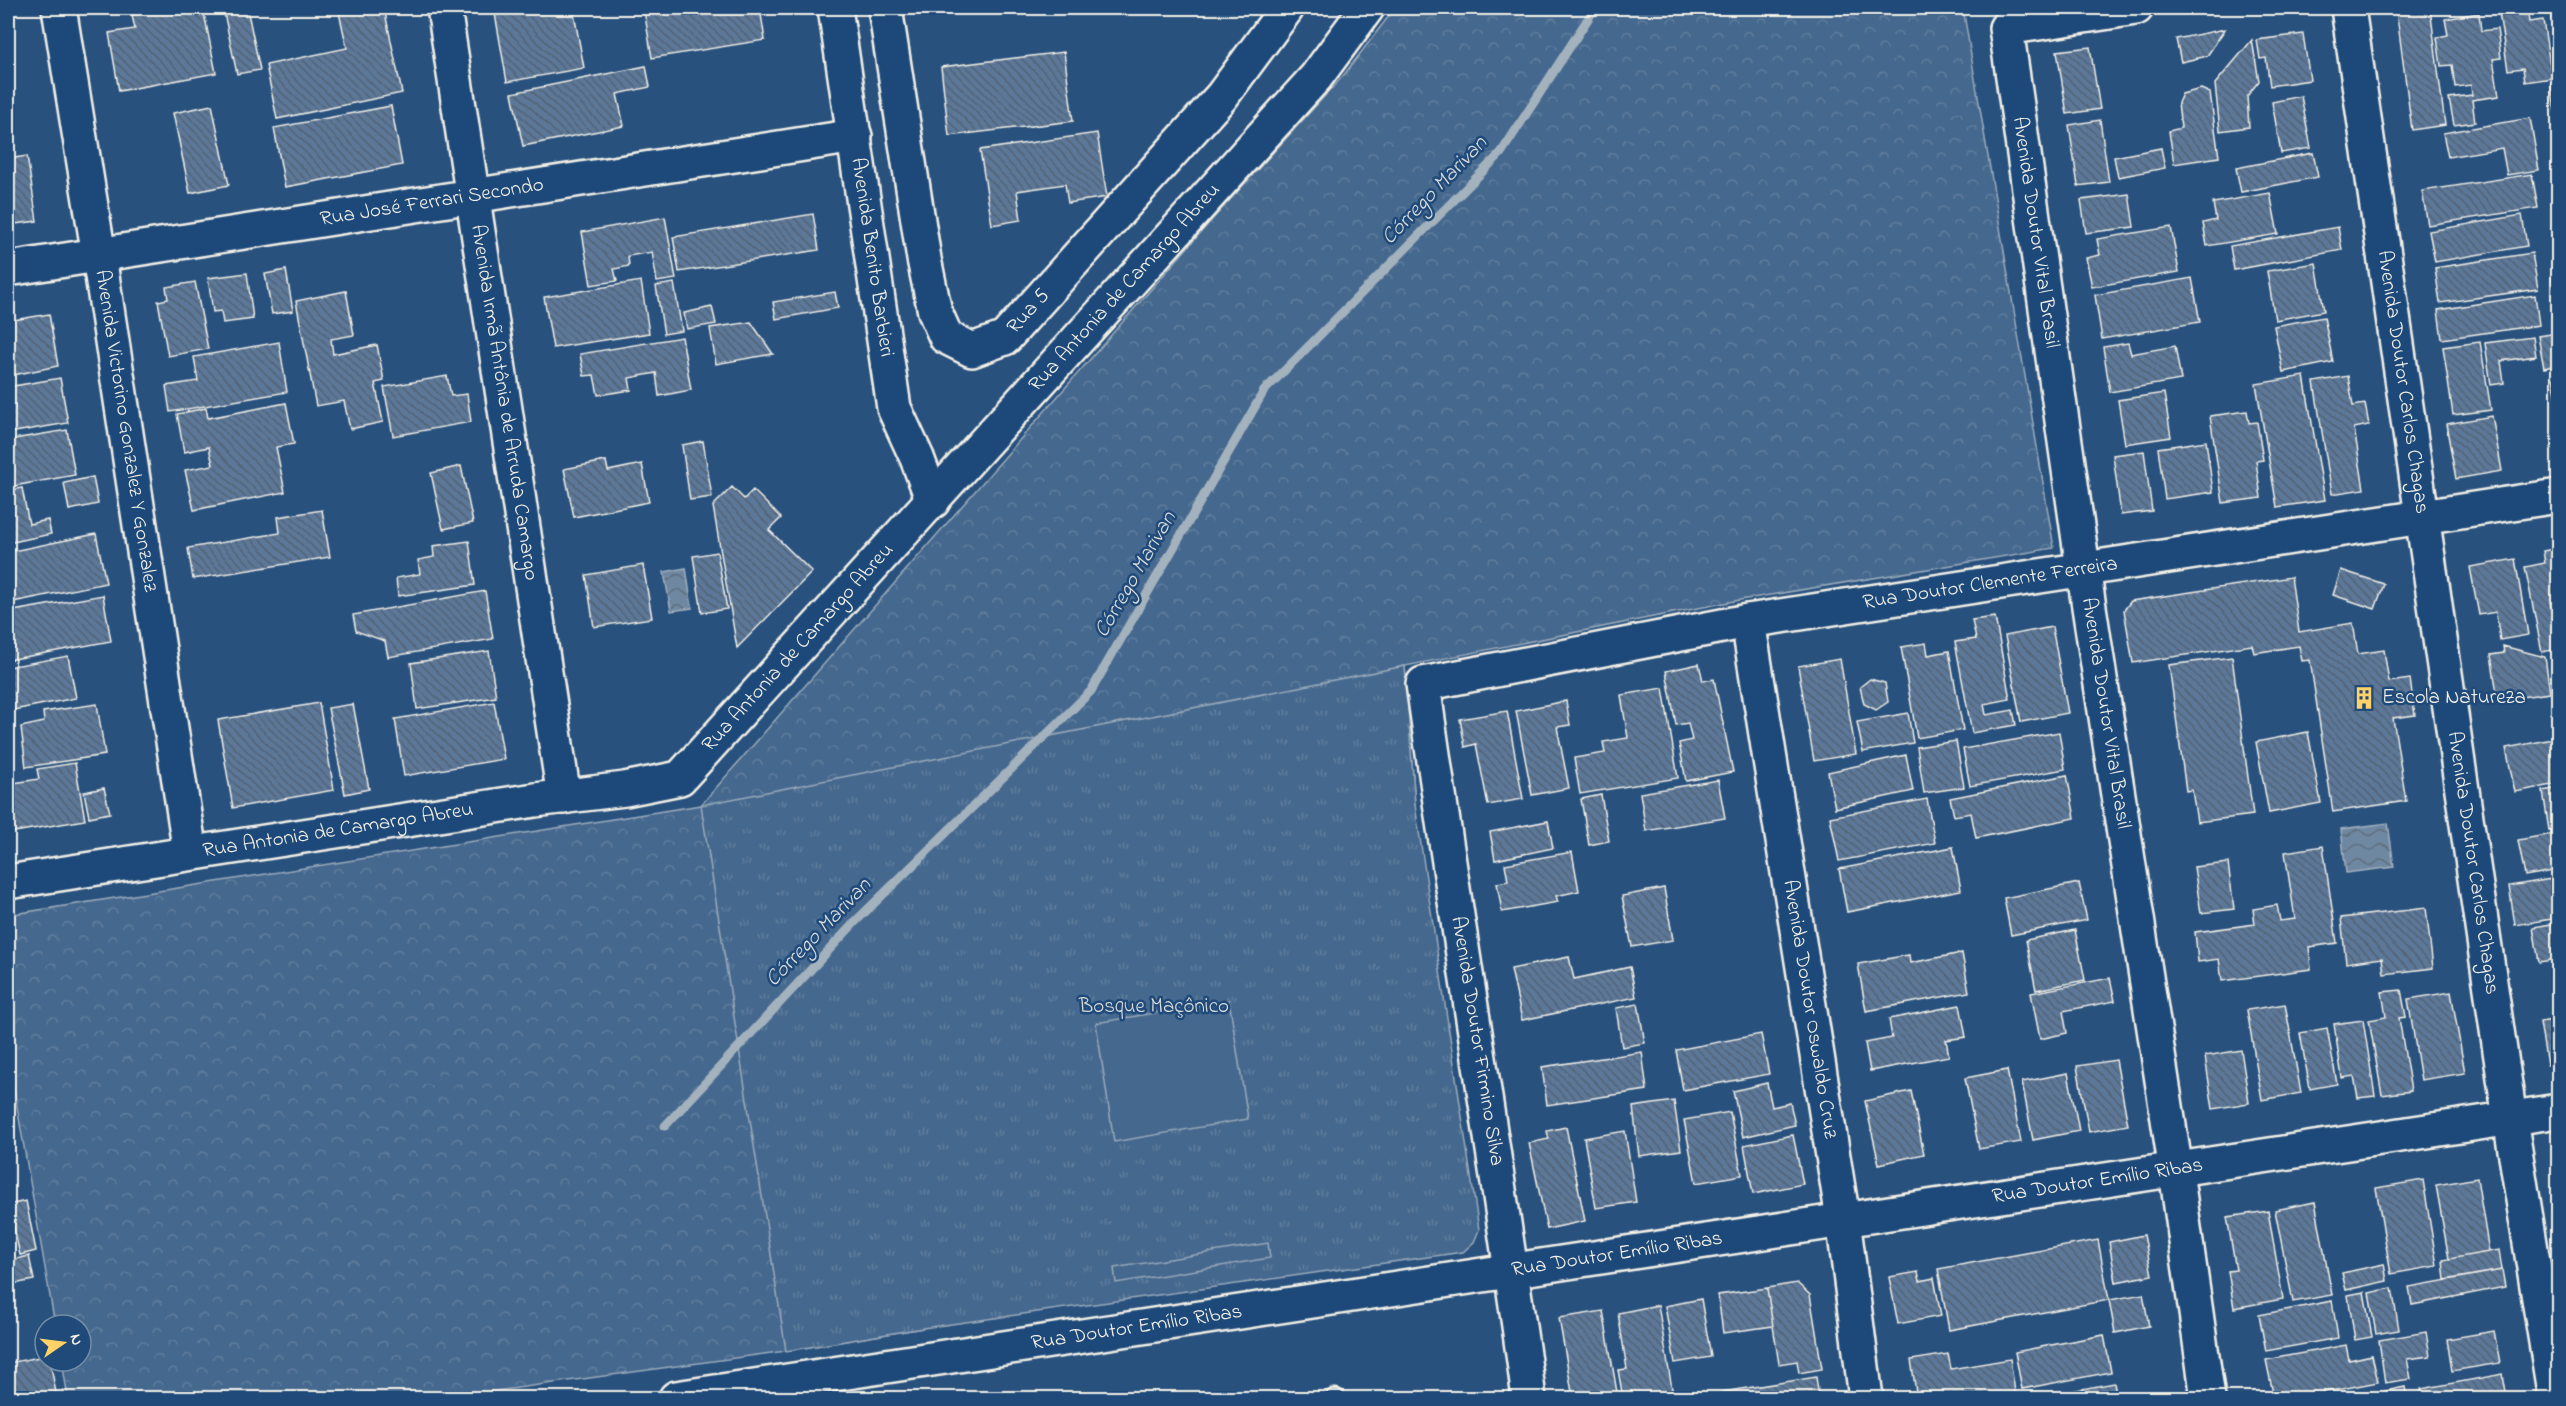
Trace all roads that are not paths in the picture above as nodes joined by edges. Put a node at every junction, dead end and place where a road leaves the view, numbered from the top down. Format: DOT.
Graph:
graph roads {
  1 [pos="58,8"];
  2 [pos="444,8"];
  3 [pos="835,8"];
  4 [pos="885,8"];
  5 [pos="1287,8"];
  6 [pos="1367,8"];
  7 [pos="2136,8"];
  8 [pos="2348,8"];
  9 [pos="855,135"];
  10 [pos="473,197"];
  11 [pos="99,256"];
  12 [pos="8,269"];
  13 [pos="2559,496"];
  14 [pos="933,501"];
  15 [pos="2422,517"];
  16 [pos="2084,568"];
  17 [pos="1748,621"];
  18 [pos="1423,684"];
  19 [pos="564,797"];
  20 [pos="190,852"];
  21 [pos="8,882"];
  22 [pos="2559,1111"];
  23 [pos="2510,1119"];
  24 [pos="2176,1171"];
  25 [pos="1843,1219"];
  26 [pos="1512,1271"];
  27 [pos="676,1398"];
  28 [pos="1529,1398"];
  29 [pos="1866,1398"];
  30 [pos="2208,1398"];
  31 [pos="2555,1398"];
  1 -- 11 [label="street, Avenida Victorino Gonzalez Y Gonzalez"];
  2 -- 10 [label="street, Avenida Irmã Antônia de Arruda Camargo"];
  3 -- 9 [label="street, Avenida Benito Barbieri"];
  4 -- 5 [label="street, Rua 5"];
  6 -- 14 [label="street, Rua Antonia de Camargo Abreu"];
  7 -- 16 [label="street, Avenida Doutor Vital Brasil"];
  8 -- 15 [label="street, Avenida Doutor Carlos Chagas"];
  9 -- 10 [label="street, Rua José Ferrari Secondo"];
  9 -- 14 [label="street, Avenida Benito Barbieri"];
  10 -- 11 [label="street, Rua José Ferrari Secondo"];
  10 -- 19 [label="street, Avenida Irmã Antônia de Arruda Camargo"];
  11 -- 12 [label="street, Rua José Ferrari Secondo"];
  11 -- 20 [label="street, Avenida Victorino Gonzalez Y Gonzalez"];
  13 -- 15 [label="street, Rua Doutor Clemente Ferreira"];
  14 -- 19 [label="street, Rua Antonia de Camargo Abreu"];
  15 -- 16 [label="street, Rua Doutor Clemente Ferreira"];
  15 -- 23 [label="street, Avenida Doutor Carlos Chagas"];
  16 -- 17 [label="street, Rua Doutor Clemente Ferreira"];
  16 -- 24 [label="street, Avenida Doutor Vital Brasil"];
  17 -- 18 [label="street, Rua Doutor Clemente Ferreira"];
  17 -- 25 [label="street, Avenida Doutor Oswaldo Cruz"];
  18 -- 26 [label="street, Avenida Doutor Firmino Silva"];
  19 -- 20 [label="street, Rua Antonia de Camargo Abreu"];
  20 -- 21 [label="street, Rua Antonia de Camargo Abreu"];
  22 -- 23 [label="street, Rua Doutor Emílio Ribas"];
  23 -- 24 [label="street, Rua Doutor Emílio Ribas"];
  23 -- 31 [label="street, Avenida Doutor Carlos Chagas"];
  24 -- 25 [label="street, Rua Doutor Emílio Ribas"];
  24 -- 30 [label="street, Avenida Doutor Vital Brasil"];
  25 -- 26 [label="street, Rua Doutor Emílio Ribas"];
  25 -- 29 [label="street, Avenida Doutor Oswaldo Cruz"];
  26 -- 27 [label="street, Rua Doutor Emílio Ribas"];
  26 -- 28 [label="street, Avenida Doutor Firmino Silva"];
}
